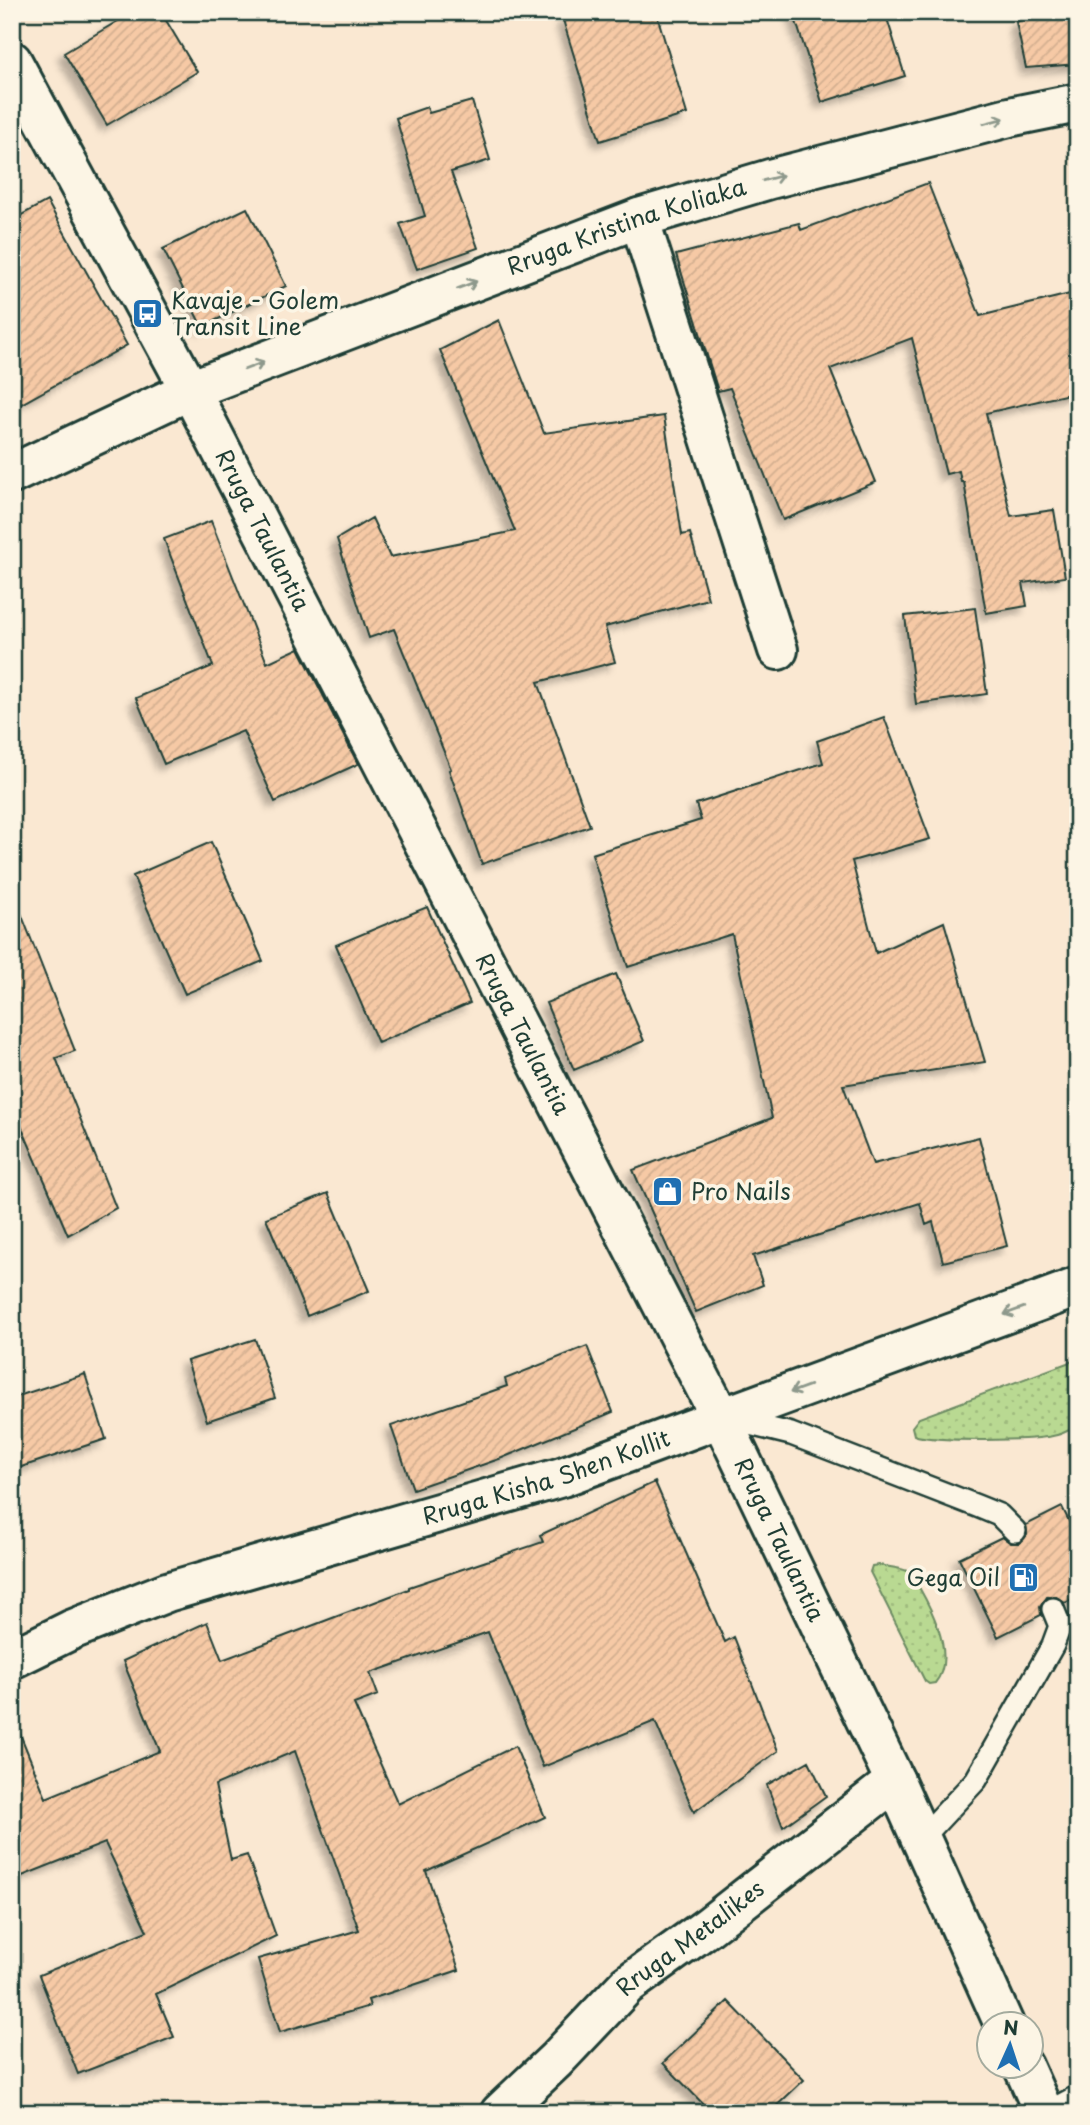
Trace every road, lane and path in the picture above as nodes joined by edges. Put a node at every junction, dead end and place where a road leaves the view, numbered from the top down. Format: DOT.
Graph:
graph roads {
  1 [pos="12,61"];
  2 [pos="1078,103"];
  3 [pos="639,218"];
  4 [pos="190,390"];
  5 [pos="12,474"];
  6 [pos="778,649"];
  7 [pos="1078,1287"];
  8 [pos="721,1418"];
  9 [pos="1015,1531"];
  10 [pos="1053,1609"];
  11 [pos="12,1659"];
  12 [pos="895,1781"];
  13 [pos="922,1838"];
  14 [pos="998,2010"];
  15 [pos="1030,2080"];
  16 [pos="1078,2096"];
  17 [pos="500,2113"];
  18 [pos="1045,2113"];
  1 -- 4 [label="street, Rruga Taulantia"];
  3 -- 2 [label="street, Rruga Kristina Koliaka, one-way"];
  4 -- 3 [label="street, Rruga Kristina Koliaka, one-way"];
  3 -- 6 [label="street"];
  4 -- 5 [label="street, Rruga Kristina Koliaka"];
  4 -- 8 [label="street, Rruga Taulantia"];
  7 -- 8 [label="street, Rruga Kisha Shen Kollit, one-way"];
  8 -- 9 [label="lane"];
  8 -- 11 [label="street, Rruga Kisha Shen Kollit"];
  8 -- 12 [label="street, Rruga Taulantia"];
  10 -- 13 [label="lane"];
  12 -- 13 [label="street, Rruga Taulantia"];
  12 -- 17 [label="street, Rruga Metalikes"];
  13 -- 14 [label="street, Rruga Taulantia"];
  15 -- 18 [label="street"];
  16 -- 18 [label="lane"];
}
